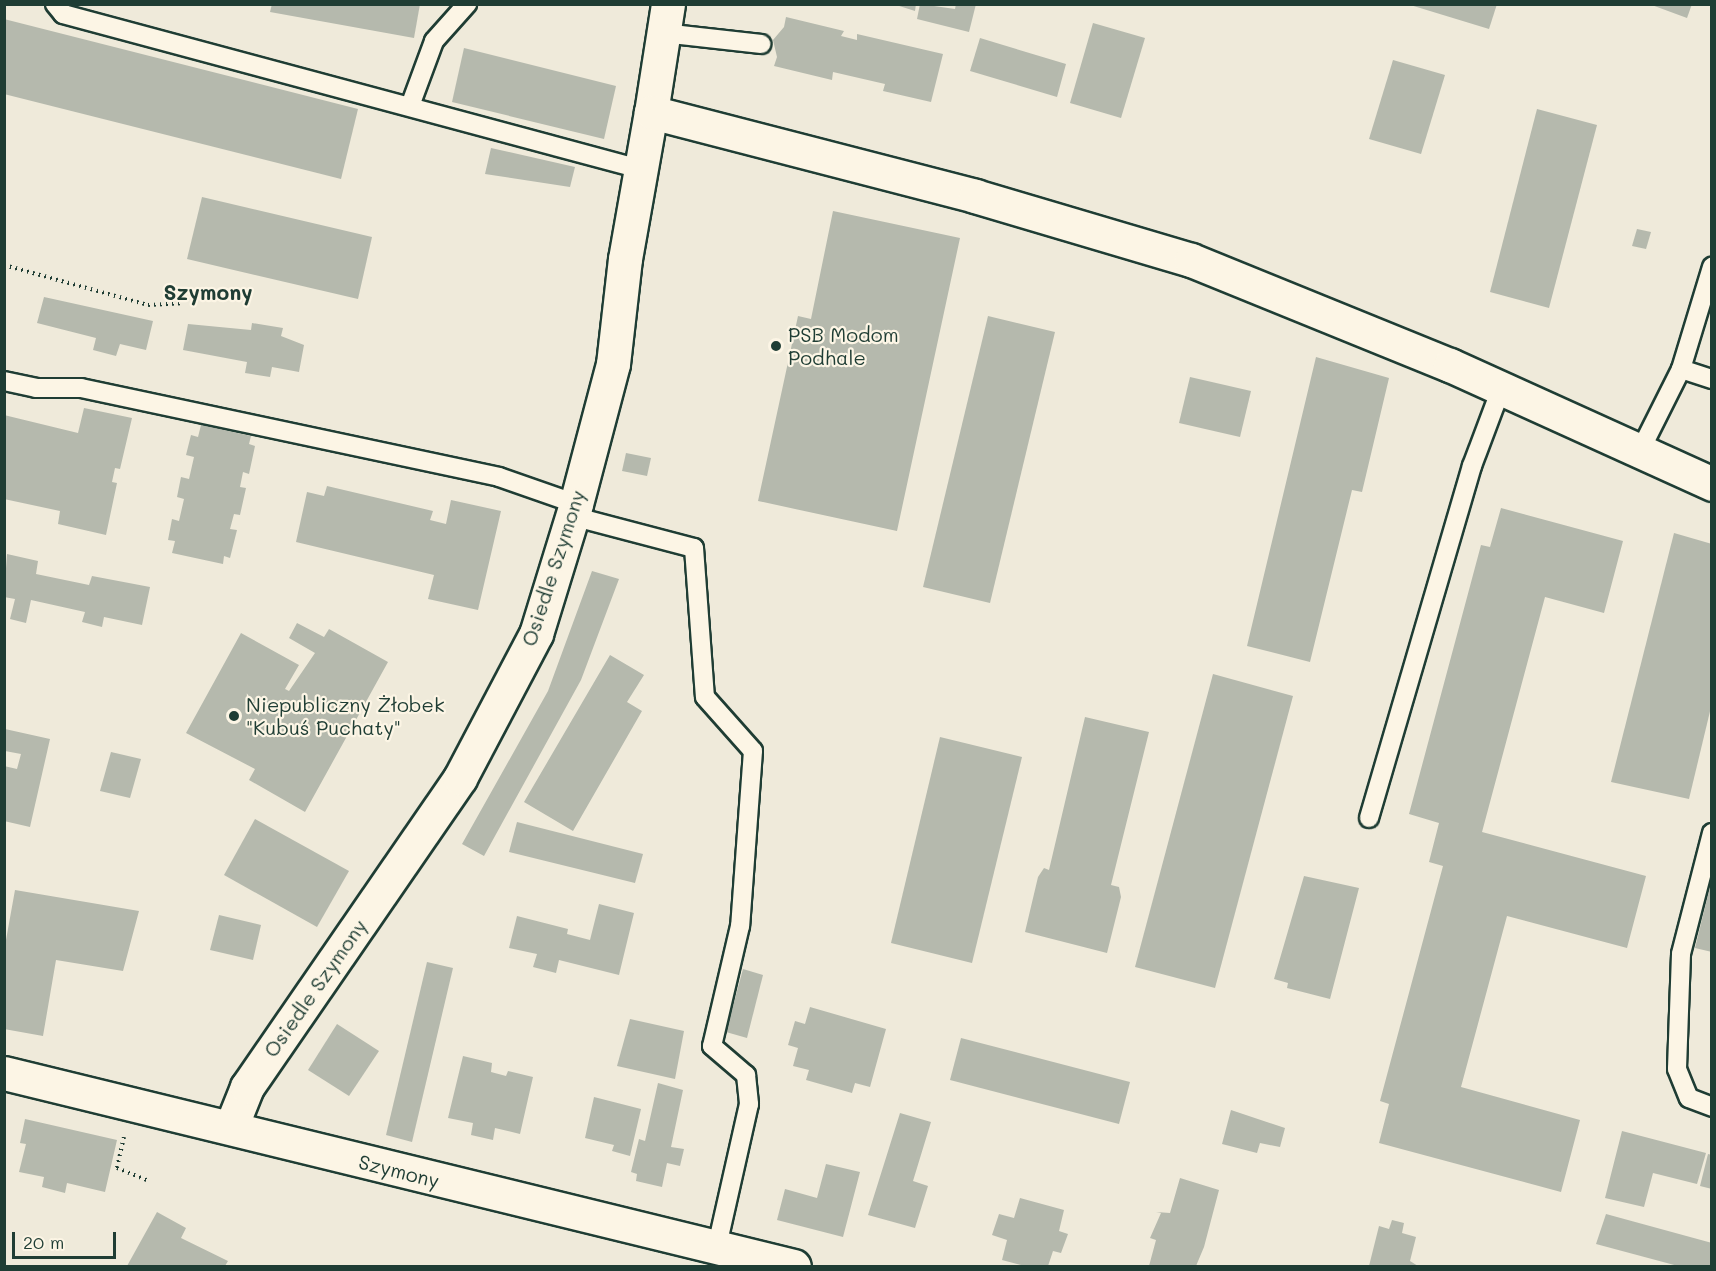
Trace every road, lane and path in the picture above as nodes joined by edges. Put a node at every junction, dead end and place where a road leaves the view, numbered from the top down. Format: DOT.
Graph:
graph roads {
  1 [pos="55,4"];
  2 [pos="467,4"];
  3 [pos="665,19"];
  4 [pos="761,44"];
  5 [pos="410,106"];
  6 [pos="651,112"];
  7 [pos="640,169"];
  8 [pos="4,265"];
  9 [pos="1712,267"];
  10 [pos="182,303"];
  11 [pos="1682,369"];
  12 [pos="1712,379"];
  13 [pos="4,381"];
  14 [pos="1501,389"];
  15 [pos="1640,451"];
  16 [pos="1712,484"];
  17 [pos="574,510"];
  18 [pos="1369,818"];
  19 [pos="1712,833"];
  20 [pos="4,1073"];
  21 [pos="1712,1107"];
  22 [pos="231,1127"];
  23 [pos="717,1246"];
  24 [pos="794,1266"];
  1 -- 5 [label="lane"];
  2 -- 5 [label="lane"];
  3 -- 4 [label="lane"];
  3 -- 6 [label="street, Osiedle Szymony"];
  5 -- 7 [label="lane"];
  6 -- 7 [label="street, Osiedle Szymony"];
  6 -- 14 [label="street"];
  7 -- 17 [label="street, Osiedle Szymony"];
  8 -- 10 [label="path"];
  9 -- 11 [label="lane"];
  11 -- 12 [label="lane"];
  11 -- 15 [label="lane"];
  13 -- 17 [label="lane"];
  14 -- 15 [label="street"];
  14 -- 18 [label="lane"];
  15 -- 16 [label="street"];
  17 -- 22 [label="street, Osiedle Szymony"];
  17 -- 23 [label="lane"];
  19 -- 21 [label="lane"];
  20 -- 22 [label="street, Szymony"];
  22 -- 23 [label="street, Szymony"];
  23 -- 24 [label="street, Szymony"];
}
